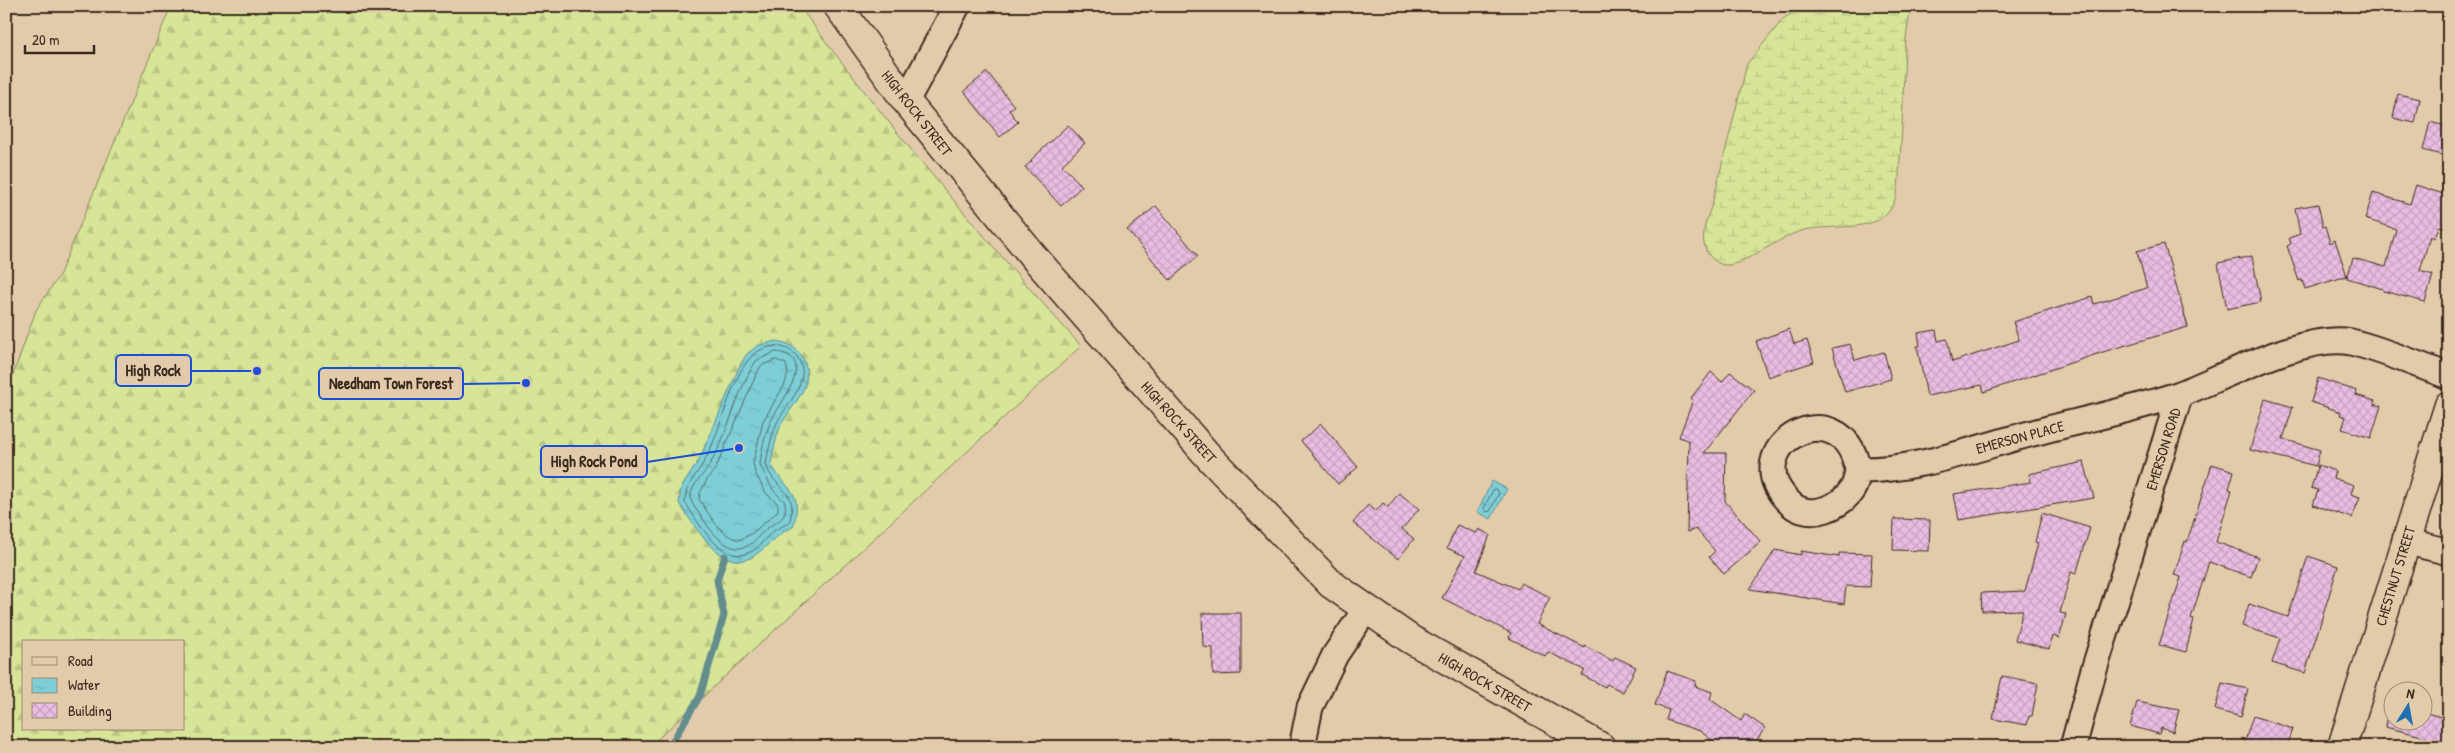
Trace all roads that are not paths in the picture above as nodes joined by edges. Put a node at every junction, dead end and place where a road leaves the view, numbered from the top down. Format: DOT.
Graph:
graph roads {
  1 [pos="838,6"];
  2 [pos="958,6"];
  3 [pos="906,101"];
  4 [pos="2449,376"];
  5 [pos="2180,394"];
  6 [pos="2449,405"];
  7 [pos="1858,470"];
  8 [pos="2405,541"];
  9 [pos="2449,552"];
  10 [pos="1366,609"];
  11 [pos="1302,747"];
  12 [pos="1601,747"];
  13 [pos="2073,747"];
  14 [pos="2342,747"];
  1 -- 3 [label="street, HIGH ROCK STREET"];
  2 -- 3 [label="street"];
  3 -- 10 [label="street, HIGH ROCK STREET"];
  4 -- 5 [label="street, EMERSON ROAD"];
  5 -- 7 [label="street, EMERSON PLACE"];
  5 -- 13 [label="street, EMERSON ROAD"];
  6 -- 8 [label="street, CHESTNUT STREET"];
  8 -- 9 [label="street"];
  8 -- 14 [label="street, CHESTNUT STREET"];
  10 -- 11 [label="street"];
  10 -- 12 [label="street, HIGH ROCK STREET"];
}
